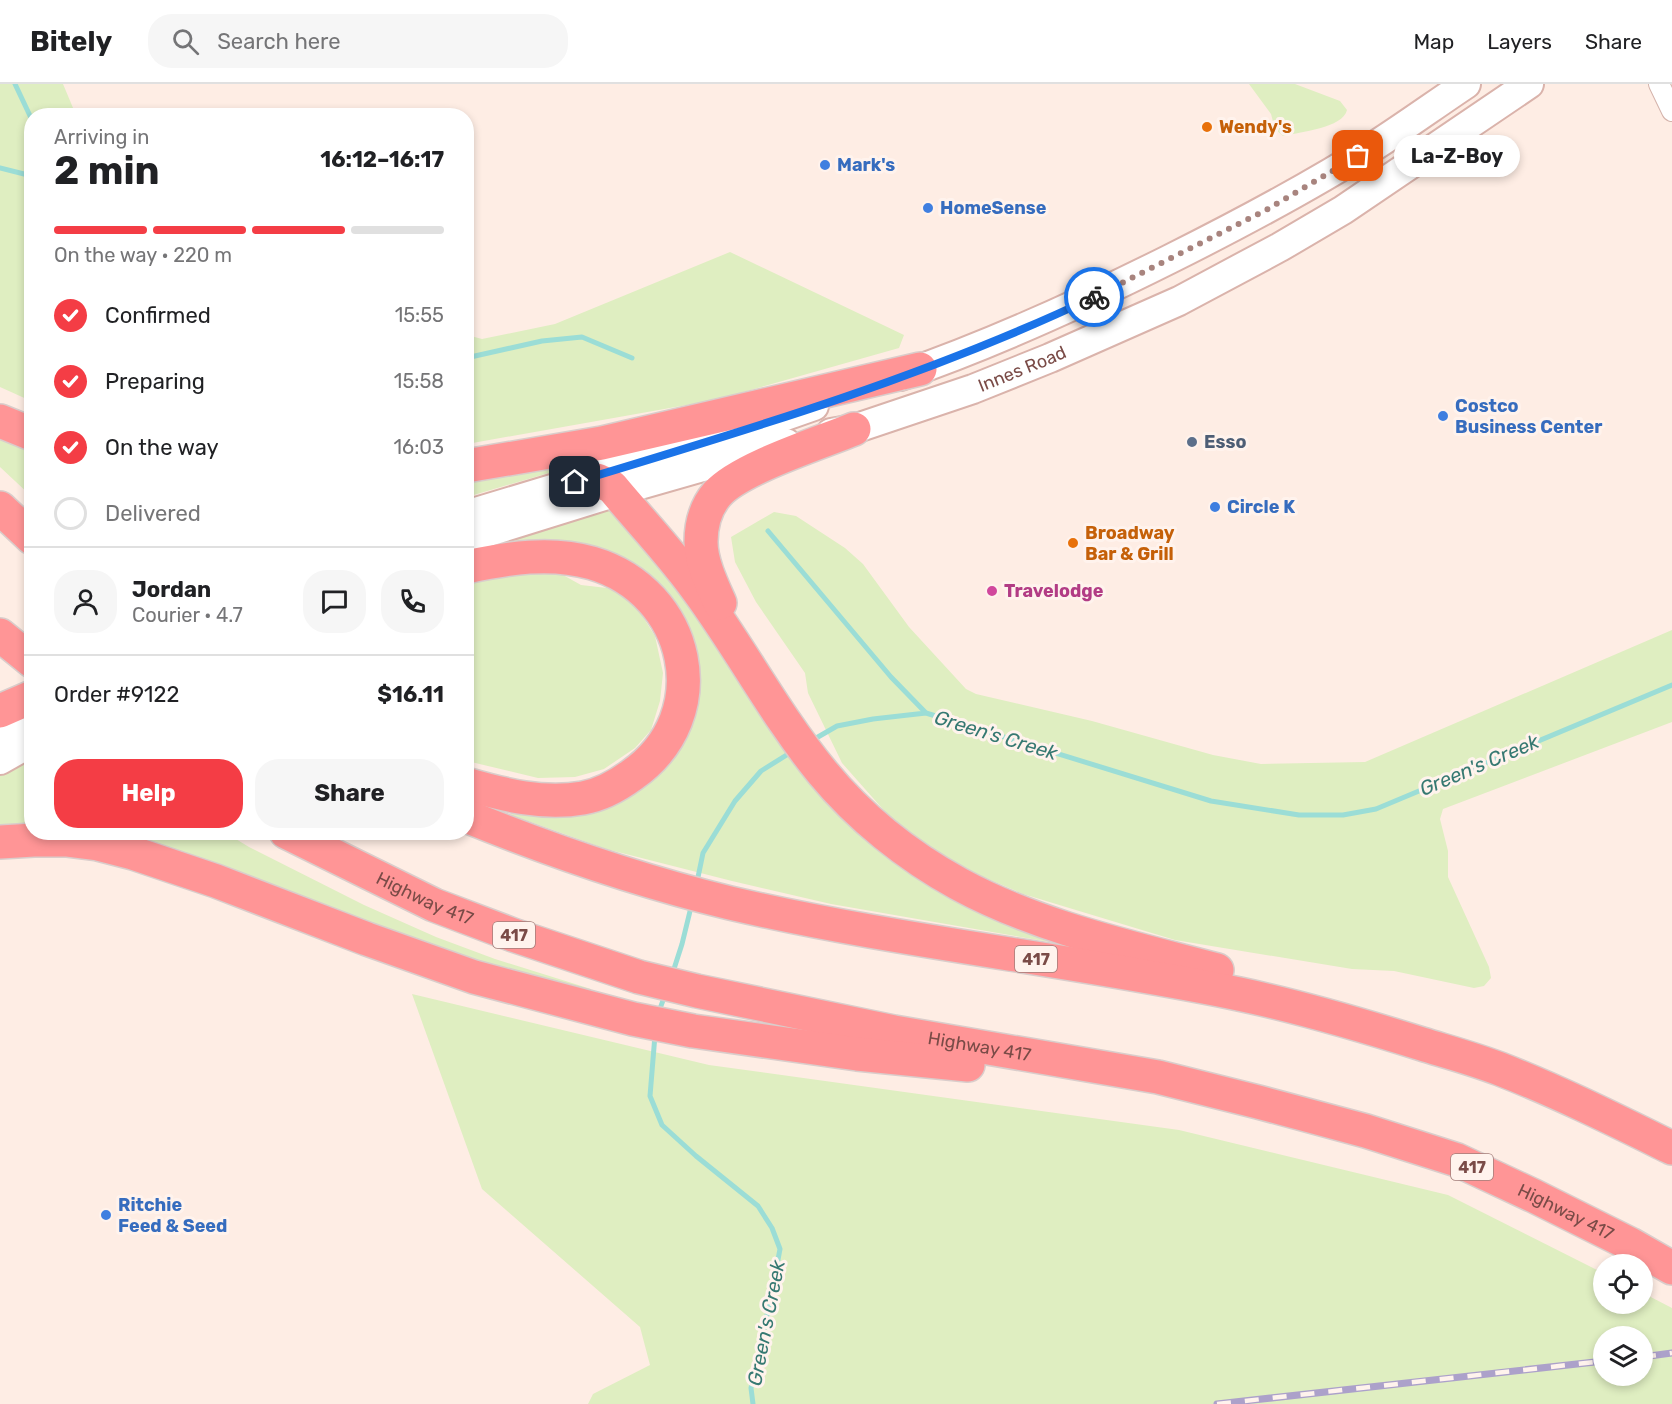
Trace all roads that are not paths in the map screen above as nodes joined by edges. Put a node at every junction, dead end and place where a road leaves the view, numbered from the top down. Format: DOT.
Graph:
graph roads {
  1 [pos="1466,84"];
  2 [pos="1529,84"];
  3 [pos="1659,84"];
  4 [pos="1672,111"];
  5 [pos="1162,263"];
  6 [pos="1179,301"];
  7 [pos="920,369"];
  8 [pos="0,421"];
  9 [pos="854,429"];
  10 [pos="24,431"];
  11 [pos="474,465"];
  12 [pos="575,482"];
  13 [pos="616,493"];
  14 [pos="0,508"];
  15 [pos="474,513"];
  16 [pos="24,530"];
  17 [pos="474,537"];
  18 [pos="474,566"];
  19 [pos="0,635"];
  20 [pos="24,654"];
  21 [pos="0,660"];
  22 [pos="749,668"];
  23 [pos="24,676"];
  24 [pos="24,711"];
  25 [pos="24,721"];
  26 [pos="13,731"];
  27 [pos="0,760"];
  28 [pos="474,786"];
  29 [pos="474,819"];
  30 [pos="283,840"];
  31 [pos="302,840"];
  32 [pos="0,842"];
  33 [pos="393,885"];
  34 [pos="1496,1068"];
  35 [pos="1258,1102"];
  36 [pos="1672,1148"];
  37 [pos="1672,1268"];
  1 -- 5 [label="main road, Innes Road"];
  2 -- 6 [label="main road, Innes Road"];
  3 -- 4 [label="street"];
  5 -- 6 [label="main road"];
  5 -- 7 [label="main road, Innes Road"];
  6 -- 9 [label="main road, Innes Road"];
  7 -- 11 [label="highway"];
  7 -- 12 [label="main road, Innes Road"];
  8 -- 10 [label="highway"];
  9 -- 13 [label="main road, Innes Road"];
  9 -- 22 [label="highway"];
  12 -- 13 [label="highway"];
  12 -- 15 [label="main road, Innes Road"];
  13 -- 17 [label="main road, Innes Road"];
  13 -- 22 [label="highway"];
  14 -- 16 [label="highway"];
  18 -- 28 [label="highway"];
  19 -- 20 [label="highway"];
  21 -- 23 [label="highway"];
  22 -- 34 [label="highway"];
  24 -- 26 [label="highway"];
  25 -- 26 [label="main road"];
  26 -- 27 [label="main road"];
  29 -- 34 [label="highway, 417"];
  30 -- 33 [label="highway"];
  31 -- 33 [label="highway, Highway 417 / 417"];
  32 -- 35 [label="highway"];
  33 -- 35 [label="highway, Highway 417 / 417"];
  34 -- 36 [label="highway, 417"];
  35 -- 37 [label="highway, Highway 417 / 417"];
}
